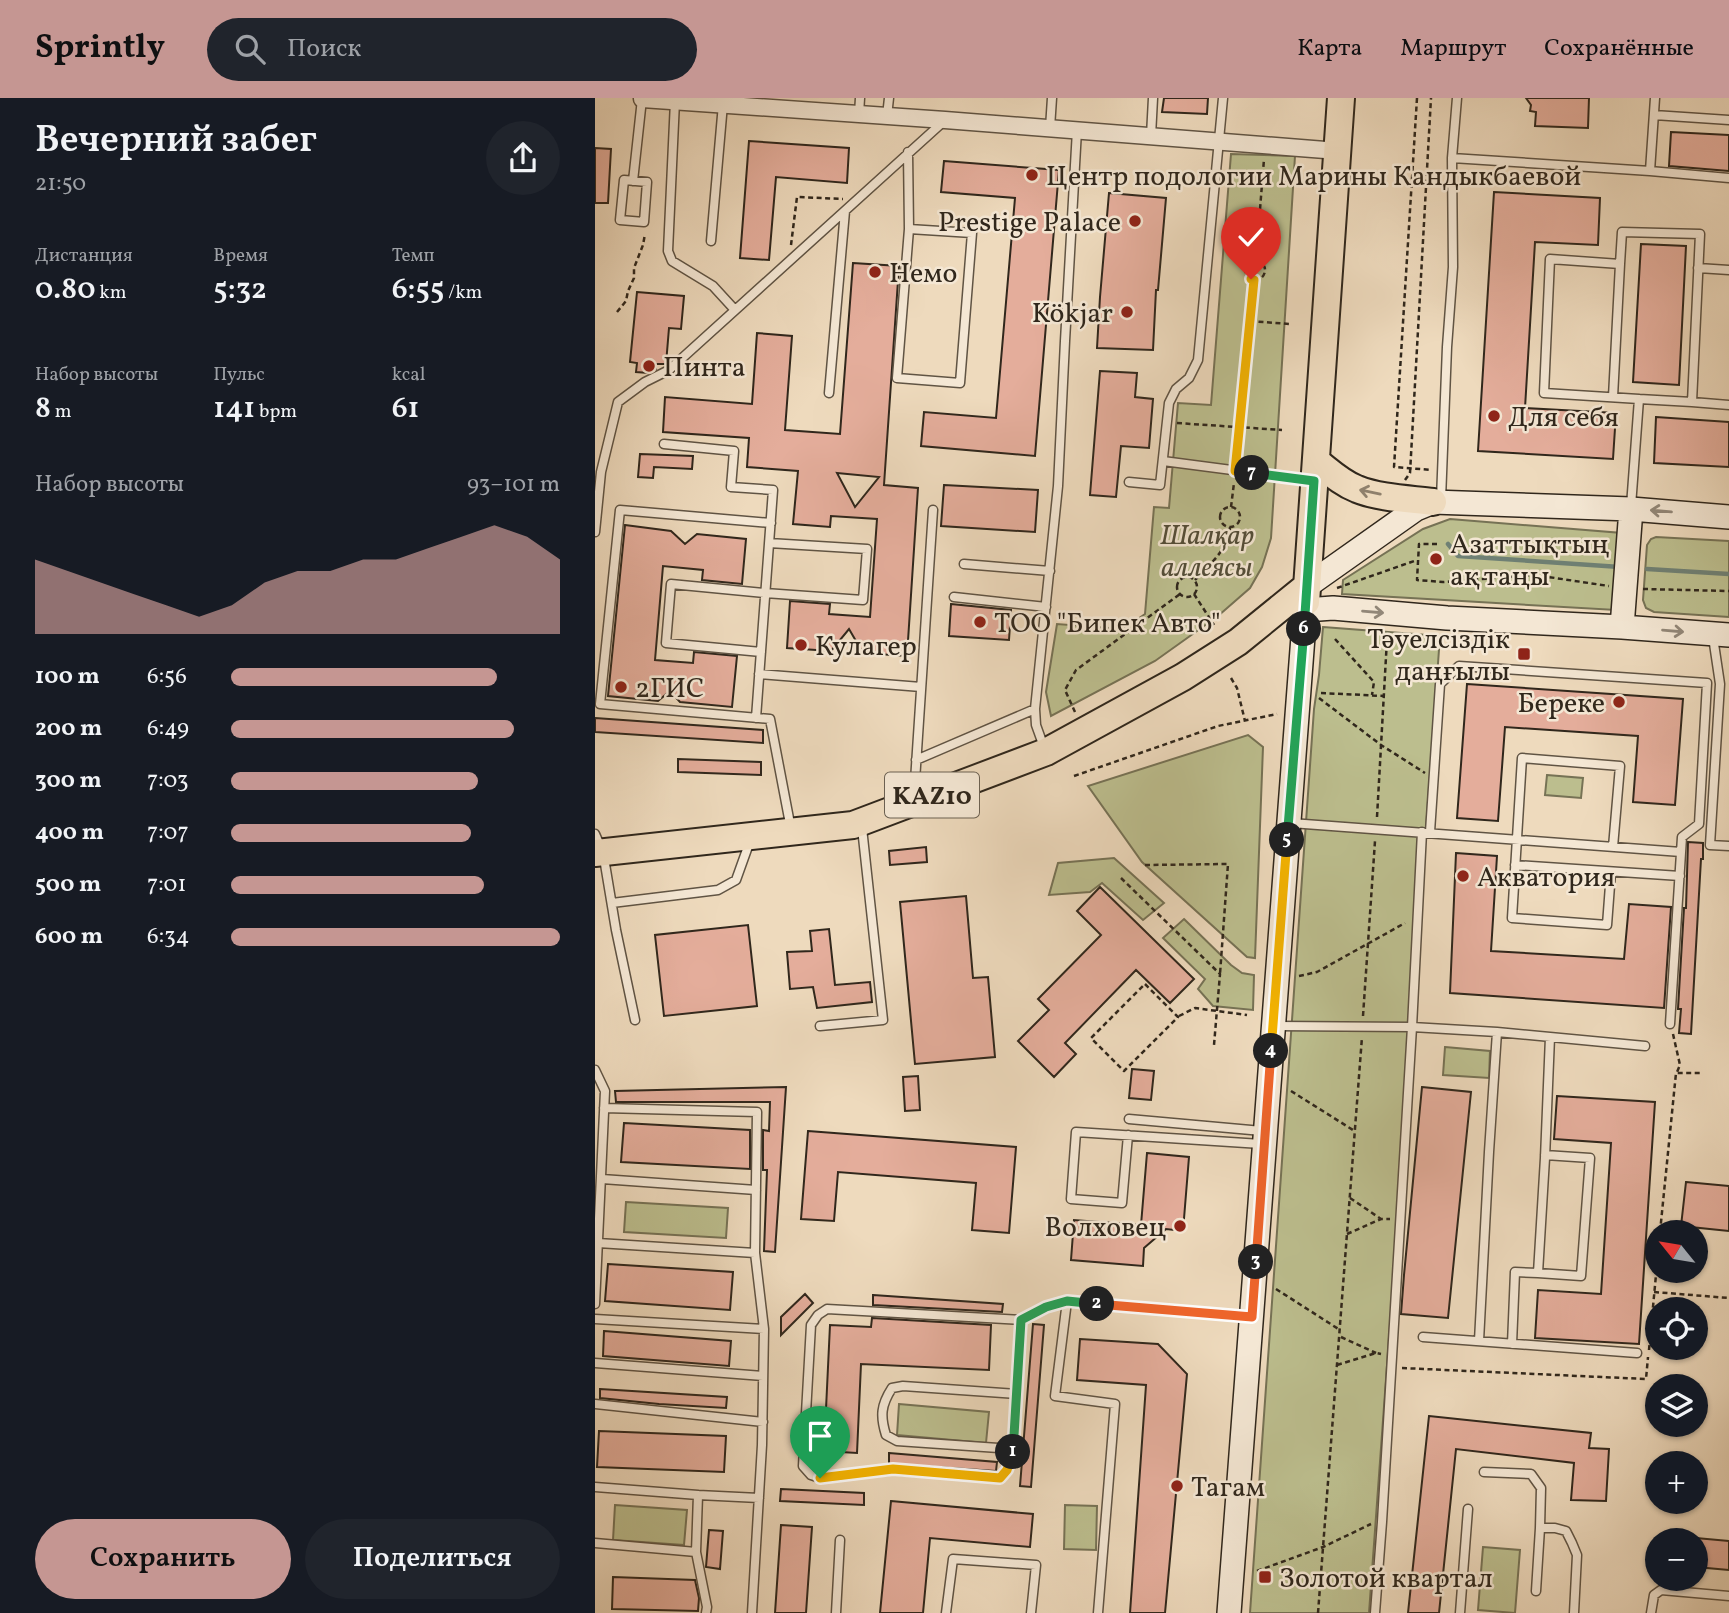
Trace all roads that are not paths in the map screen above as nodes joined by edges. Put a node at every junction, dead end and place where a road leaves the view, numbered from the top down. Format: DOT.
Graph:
graph roads {
  1 [pos="889,98"];
  2 [pos="1052,98"];
  3 [pos="1153,98"];
  4 [pos="1223,98"];
  5 [pos="1341,98"];
  6 [pos="1457,98"];
  7 [pos="1655,98"];
  8 [pos="642,99"];
  9 [pos="668,100"];
  10 [pos="696,100"];
  11 [pos="723,104"];
  12 [pos="860,106"];
  13 [pos="887,116"];
  14 [pos="1654,116"];
  15 [pos="945,120"];
  16 [pos="1729,120"];
  17 [pos="1050,128"];
  18 [pos="1077,130"];
  19 [pos="1151,136"];
  20 [pos="1219,142"];
  21 [pos="1338,151"];
  22 [pos="908,152"];
  23 [pos="1452,158"];
  24 [pos="1650,171"];
  25 [pos="1729,178"];
  26 [pos="633,181"];
  27 [pos="845,211"];
  28 [pos="909,229"];
  29 [pos="711,241"];
  30 [pos="1620,264"];
  31 [pos="1698,268"];
  32 [pos="1729,270"];
  33 [pos="735,310"];
  34 [pos="829,393"];
  35 [pos="1613,397"];
  36 [pos="1639,399"];
  37 [pos="1692,402"];
  38 [pos="1729,405"];
  39 [pos="664,444"];
  40 [pos="1163,461"];
  41 [pos="1315,471"];
  42 [pos="598,472"];
  43 [pos="1129,482"];
  44 [pos="1437,502"];
  45 [pos="1631,509"];
  46 [pos="933,510"];
  47 [pos="1729,517"];
  48 [pos="771,523"];
  49 [pos="595,532"];
  50 [pos="769,543"];
  51 [pos="964,564"];
  52 [pos="1050,571"];
  53 [pos="765,593"];
  54 [pos="954,597"];
  55 [pos="1306,598"];
  56 [pos="1046,607"];
  57 [pos="1622,627"];
  58 [pos="1721,635"];
  59 [pos="761,652"];
  60 [pos="759,674"];
  61 [pos="1707,682"];
  62 [pos="1720,684"];
  63 [pos="921,687"];
  64 [pos="1035,709"];
  65 [pos="756,718"];
  66 [pos="1047,752"];
  67 [pos="916,760"];
  68 [pos="913,802"];
  69 [pos="861,822"];
  70 [pos="1288,822"];
  71 [pos="792,831"];
  72 [pos="1426,832"];
  73 [pos="752,836"];
  74 [pos="1516,840"];
  75 [pos="598,846"];
  76 [pos="1729,846"];
  77 [pos="1613,847"];
  78 [pos="1681,852"];
  79 [pos="1515,865"];
  80 [pos="1611,872"];
  81 [pos="1680,876"];
  82 [pos="612,903"];
  83 [pos="635,1020"];
  84 [pos="1670,1024"];
  85 [pos="820,1026"];
  86 [pos="1273,1027"];
  87 [pos="1412,1027"];
  88 [pos="1497,1032"];
  89 [pos="1551,1037"];
  90 [pos="1645,1046"];
  91 [pos="595,1070"];
  92 [pos="604,1108"];
  93 [pos="1129,1119"];
  94 [pos="1128,1135"];
  95 [pos="1265,1138"];
  96 [pos="1545,1155"];
  97 [pos="602,1179"];
  98 [pos="756,1190"];
  99 [pos="598,1243"];
  100 [pos="755,1253"];
  101 [pos="1538,1273"];
  102 [pos="1067,1301"];
  103 [pos="595,1304"];
  104 [pos="1252,1317"];
  105 [pos="595,1318"];
  106 [pos="1021,1320"];
  107 [pos="764,1329"];
  108 [pos="1423,1337"];
  109 [pos="1479,1341"];
  110 [pos="1512,1344"];
  111 [pos="1637,1353"];
  112 [pos="595,1363"];
  113 [pos="763,1376"];
  114 [pos="1017,1394"];
  115 [pos="595,1404"];
  116 [pos="763,1422"];
  117 [pos="1013,1449"];
  118 [pos="1484,1472"];
  119 [pos="595,1487"];
  120 [pos="698,1494"];
  121 [pos="759,1498"];
  122 [pos="1468,1509"];
  123 [pos="1540,1528"];
  124 [pos="840,1540"];
  125 [pos="595,1543"];
  126 [pos="696,1552"];
  127 [pos="1536,1591"];
  128 [pos="1729,1596"];
  129 [pos="706,1613"];
  130 [pos="752,1613"];
  131 [pos="836,1613"];
  132 [pos="946,1613"];
  133 [pos="1031,1613"];
  134 [pos="1098,1613"];
  135 [pos="1229,1613"];
  136 [pos="1375,1613"];
  137 [pos="1460,1613"];
  138 [pos="1574,1613"];
  139 [pos="1651,1613"];
  1 -- 13 [label="lane"];
  2 -- 17 [label="lane"];
  3 -- 19 [label="lane"];
  4 -- 20 [label="lane"];
  5 -- 21 [label="main road"];
  6 -- 23 [label="lane"];
  7 -- 14 [label="lane"];
  8 -- 9 [label="street"];
  8 -- 26 [label="lane"];
  9 -- 10 [label="street"];
  9 -- 33 [label="lane"];
  10 -- 11 [label="street"];
  11 -- 12 [label="street"];
  11 -- 29 [label="lane"];
  12 -- 13 [label="street"];
  13 -- 15 [label="street"];
  14 -- 16 [label="lane"];
  14 -- 24 [label="lane"];
  15 -- 17 [label="street"];
  15 -- 22 [label="lane"];
  17 -- 18 [label="street"];
  18 -- 19 [label="street"];
  18 -- 52 [label="lane"];
  19 -- 20 [label="street"];
  20 -- 21 [label="street"];
  20 -- 40 [label="lane"];
  21 -- 41 [label="main road"];
  22 -- 27 [label="lane"];
  22 -- 28 [label="lane"];
  23 -- 24 [label="lane"];
  23 -- 44 [label="lane"];
  24 -- 25 [label="lane"];
  26 -- 26 [label="lane"];
  27 -- 33 [label="lane"];
  27 -- 34 [label="lane"];
  28 -- 28 [label="lane"];
  30 -- 31 [label="lane"];
  30 -- 35 [label="lane"];
  30 -- 35 [label="lane"];
  31 -- 32 [label="lane"];
  31 -- 37 [label="lane"];
  33 -- 42 [label="lane"];
  35 -- 36 [label="lane"];
  36 -- 37 [label="lane"];
  36 -- 45 [label="lane"];
  37 -- 38 [label="lane"];
  39 -- 48 [label="lane"];
  40 -- 41 [label="lane"];
  40 -- 43 [label="lane"];
  44 -- 41 [label="main road, one-way"];
  41 -- 55 [label="main road"];
  42 -- 49 [label="lane"];
  44 -- 45 [label="main road"];
  44 -- 55 [label="main road"];
  47 -- 45 [label="main road, one-way"];
  45 -- 57 [label="main road"];
  46 -- 63 [label="lane"];
  48 -- 50 [label="lane"];
  48 -- 65 [label="lane"];
  50 -- 53 [label="lane"];
  50 -- 53 [label="lane"];
  51 -- 52 [label="lane"];
  52 -- 56 [label="lane"];
  53 -- 59 [label="lane"];
  53 -- 59 [label="lane"];
  54 -- 56 [label="lane"];
  55 -- 57 [label="main road, one-way"];
  55 -- 66 [label="main road, KAZ10"];
  55 -- 70 [label="main road"];
  56 -- 64 [label="lane"];
  57 -- 58 [label="main road, one-way"];
  58 -- 62 [label="lane"];
  59 -- 60 [label="lane"];
  60 -- 63 [label="lane"];
  60 -- 65 [label="lane"];
  61 -- 62 [label="lane"];
  61 -- 72 [label="lane"];
  61 -- 78 [label="lane"];
  62 -- 76 [label="lane"];
  63 -- 67 [label="lane"];
  64 -- 66 [label="lane"];
  64 -- 67 [label="lane"];
  65 -- 71 [label="lane"];
  66 -- 68 [label="main road, KAZ10"];
  67 -- 68 [label="lane"];
  68 -- 69 [label="main road, KAZ10"];
  69 -- 71 [label="main road, KAZ10"];
  69 -- 85 [label="lane"];
  70 -- 72 [label="lane"];
  70 -- 86 [label="main road"];
  71 -- 73 [label="main road, KAZ10"];
  72 -- 74 [label="lane"];
  72 -- 87 [label="lane"];
  73 -- 75 [label="main road, KAZ10"];
  73 -- 82 [label="lane"];
  74 -- 77 [label="lane"];
  74 -- 77 [label="lane"];
  74 -- 79 [label="lane"];
  75 -- 82 [label="lane"];
  77 -- 78 [label="lane"];
  78 -- 81 [label="lane"];
  79 -- 80 [label="lane"];
  79 -- 80 [label="lane"];
  80 -- 81 [label="lane"];
  81 -- 84 [label="lane"];
  82 -- 83 [label="lane"];
  86 -- 87 [label="lane"];
  86 -- 95 [label="main road"];
  87 -- 88 [label="lane"];
  87 -- 136 [label="lane"];
  88 -- 89 [label="lane"];
  88 -- 109 [label="lane"];
  89 -- 90 [label="lane"];
  89 -- 96 [label="lane"];
  91 -- 92 [label="lane"];
  92 -- 97 [label="lane"];
  92 -- 98 [label="lane"];
  93 -- 95 [label="lane"];
  94 -- 94 [label="lane"];
  94 -- 95 [label="lane"];
  95 -- 104 [label="main road"];
  96 -- 101 [label="lane"];
  96 -- 101 [label="lane"];
  97 -- 98 [label="lane"];
  97 -- 99 [label="lane"];
  98 -- 100 [label="lane"];
  99 -- 100 [label="lane"];
  99 -- 103 [label="lane"];
  100 -- 107 [label="lane"];
  101 -- 110 [label="lane"];
  102 -- 104 [label="lane"];
  102 -- 106 [label="lane"];
  102 -- 134 [label="lane"];
  104 -- 135 [label="main road"];
  105 -- 107 [label="lane"];
  106 -- 114 [label="lane"];
  106 -- 117 [label="lane"];
  107 -- 113 [label="lane"];
  108 -- 109 [label="lane"];
  109 -- 110 [label="lane"];
  110 -- 111 [label="lane"];
  112 -- 113 [label="lane"];
  113 -- 116 [label="lane"];
  114 -- 117 [label="lane"];
  114 -- 117 [label="lane"];
  115 -- 116 [label="lane"];
  116 -- 121 [label="lane"];
  118 -- 123 [label="lane"];
  119 -- 120 [label="lane"];
  120 -- 121 [label="lane"];
  120 -- 126 [label="lane"];
  121 -- 130 [label="lane"];
  122 -- 137 [label="lane"];
  123 -- 127 [label="lane"];
  123 -- 138 [label="lane"];
  124 -- 131 [label="lane"];
  125 -- 126 [label="lane"];
  126 -- 129 [label="lane"];
  128 -- 139 [label="lane"];
  132 -- 133 [label="lane"];
}
